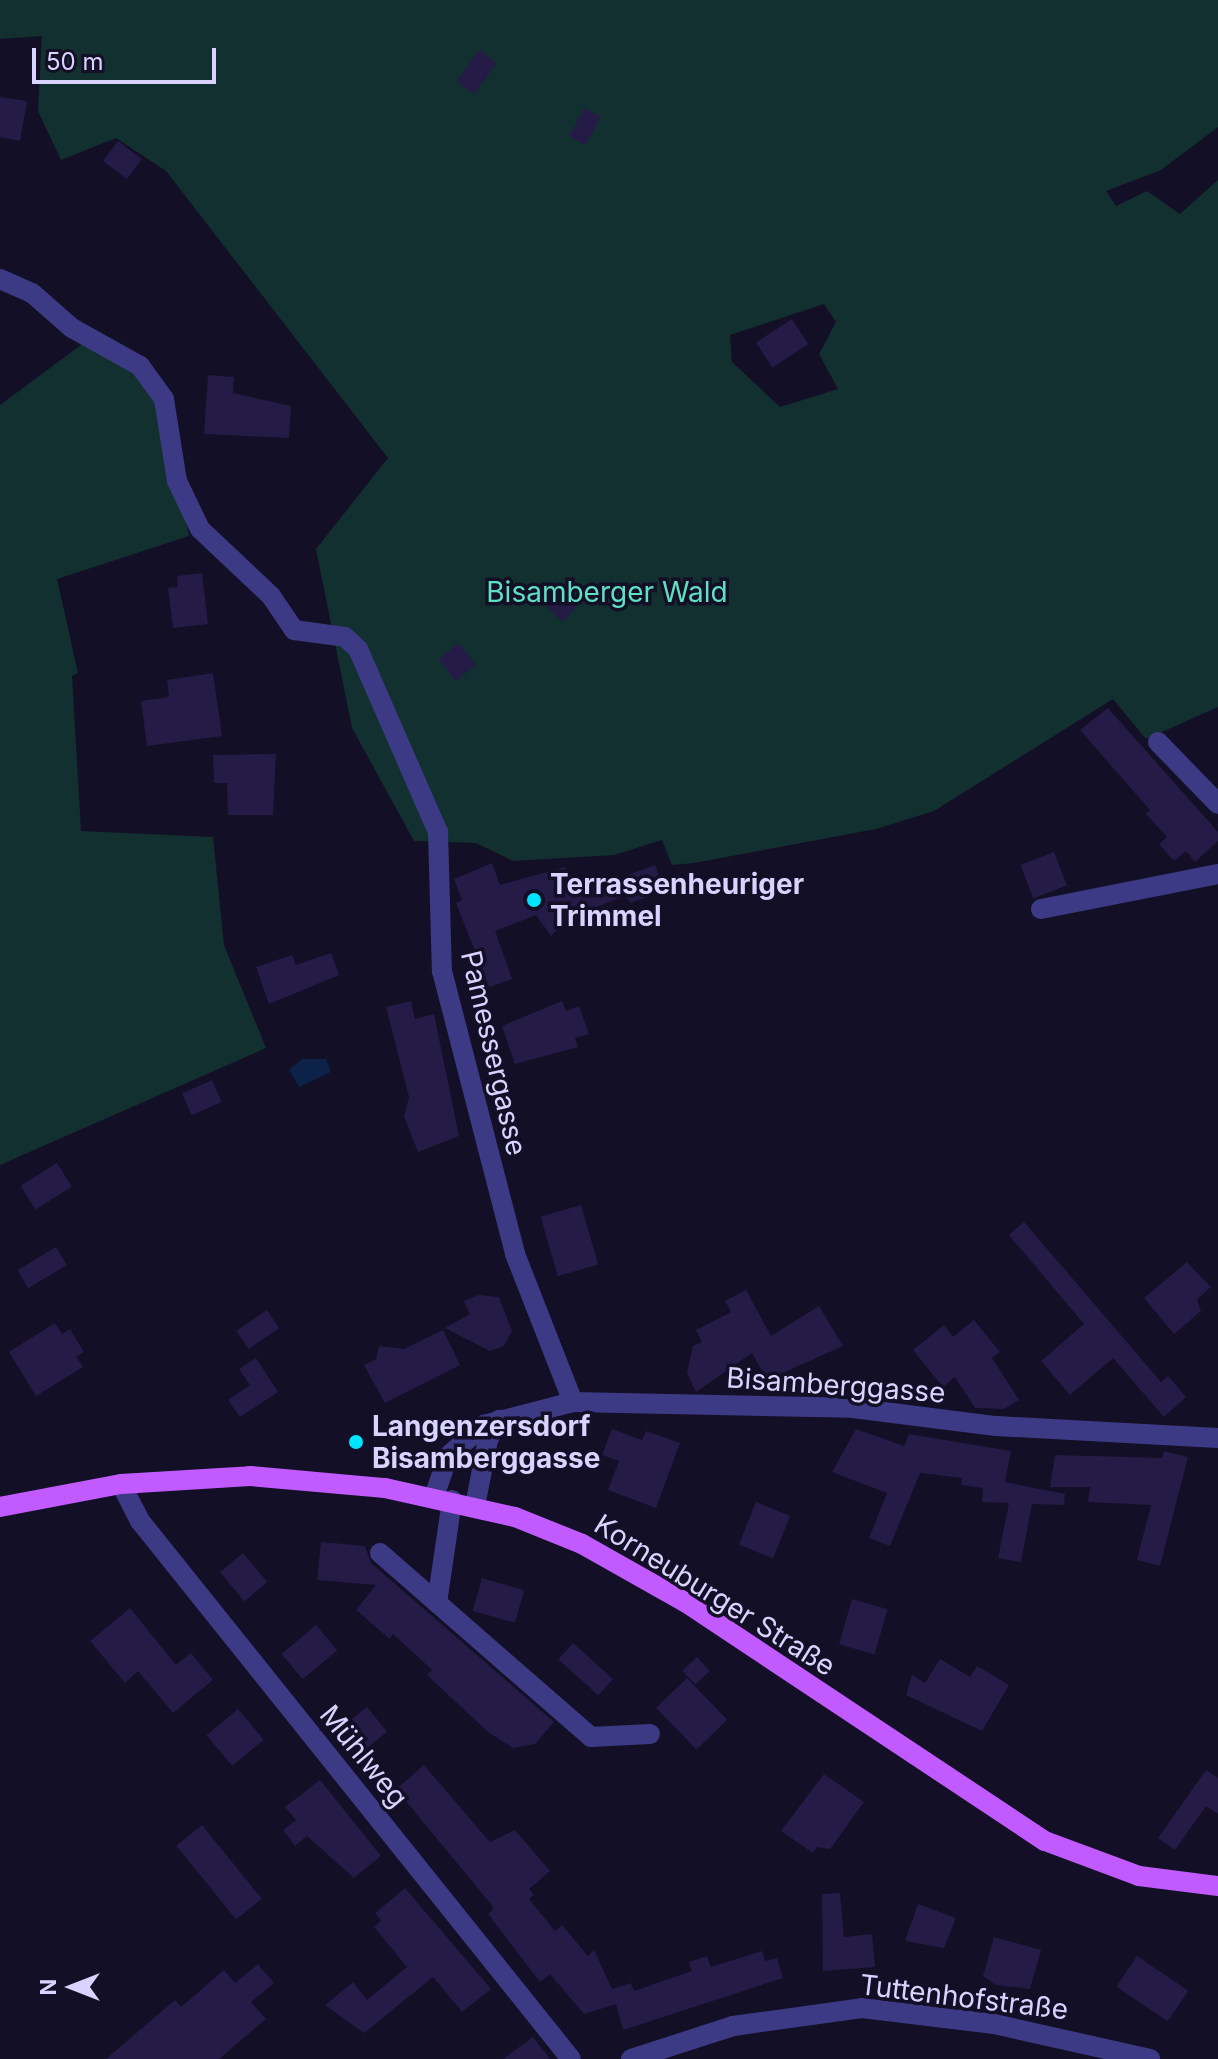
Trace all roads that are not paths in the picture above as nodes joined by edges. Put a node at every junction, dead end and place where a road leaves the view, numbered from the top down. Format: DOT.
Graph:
graph roads {
  1 [pos="0,279"];
  2 [pos="1158,742"];
  3 [pos="1218,804"];
  4 [pos="1218,874"];
  5 [pos="1041,909"];
  6 [pos="573,1402"];
  7 [pos="499,1420"];
  8 [pos="1218,1438"];
  9 [pos="121,1484"];
  10 [pos="443,1499"];
  11 [pos="475,1506"];
  12 [pos="0,1507"];
  13 [pos="380,1553"];
  14 [pos="437,1603"];
  15 [pos="650,1734"];
  16 [pos="1218,1886"];
  17 [pos="571,2059"];
  18 [pos="631,2059"];
  19 [pos="1150,2059"];
  1 -- 6 [label="street, Pamessergasse"];
  2 -- 3 [label="street"];
  4 -- 5 [label="street"];
  6 -- 7 [label="street, Bisamberggasse"];
  6 -- 8 [label="street, Bisamberggasse"];
  7 -- 10 [label="street, Bisamberggasse"];
  7 -- 11 [label="street"];
  9 -- 10 [label="main road, Korneuburger Straße"];
  9 -- 12 [label="main road, Korneuburger Straße"];
  9 -- 17 [label="street, Mühlweg"];
  10 -- 11 [label="main road, Korneuburger Straße"];
  10 -- 14 [label="street, Bisamberggasse"];
  11 -- 16 [label="main road, Korneuburger Straße"];
  13 -- 14 [label="street"];
  14 -- 15 [label="street"];
  18 -- 19 [label="street, Tuttenhofstraße"];
}
